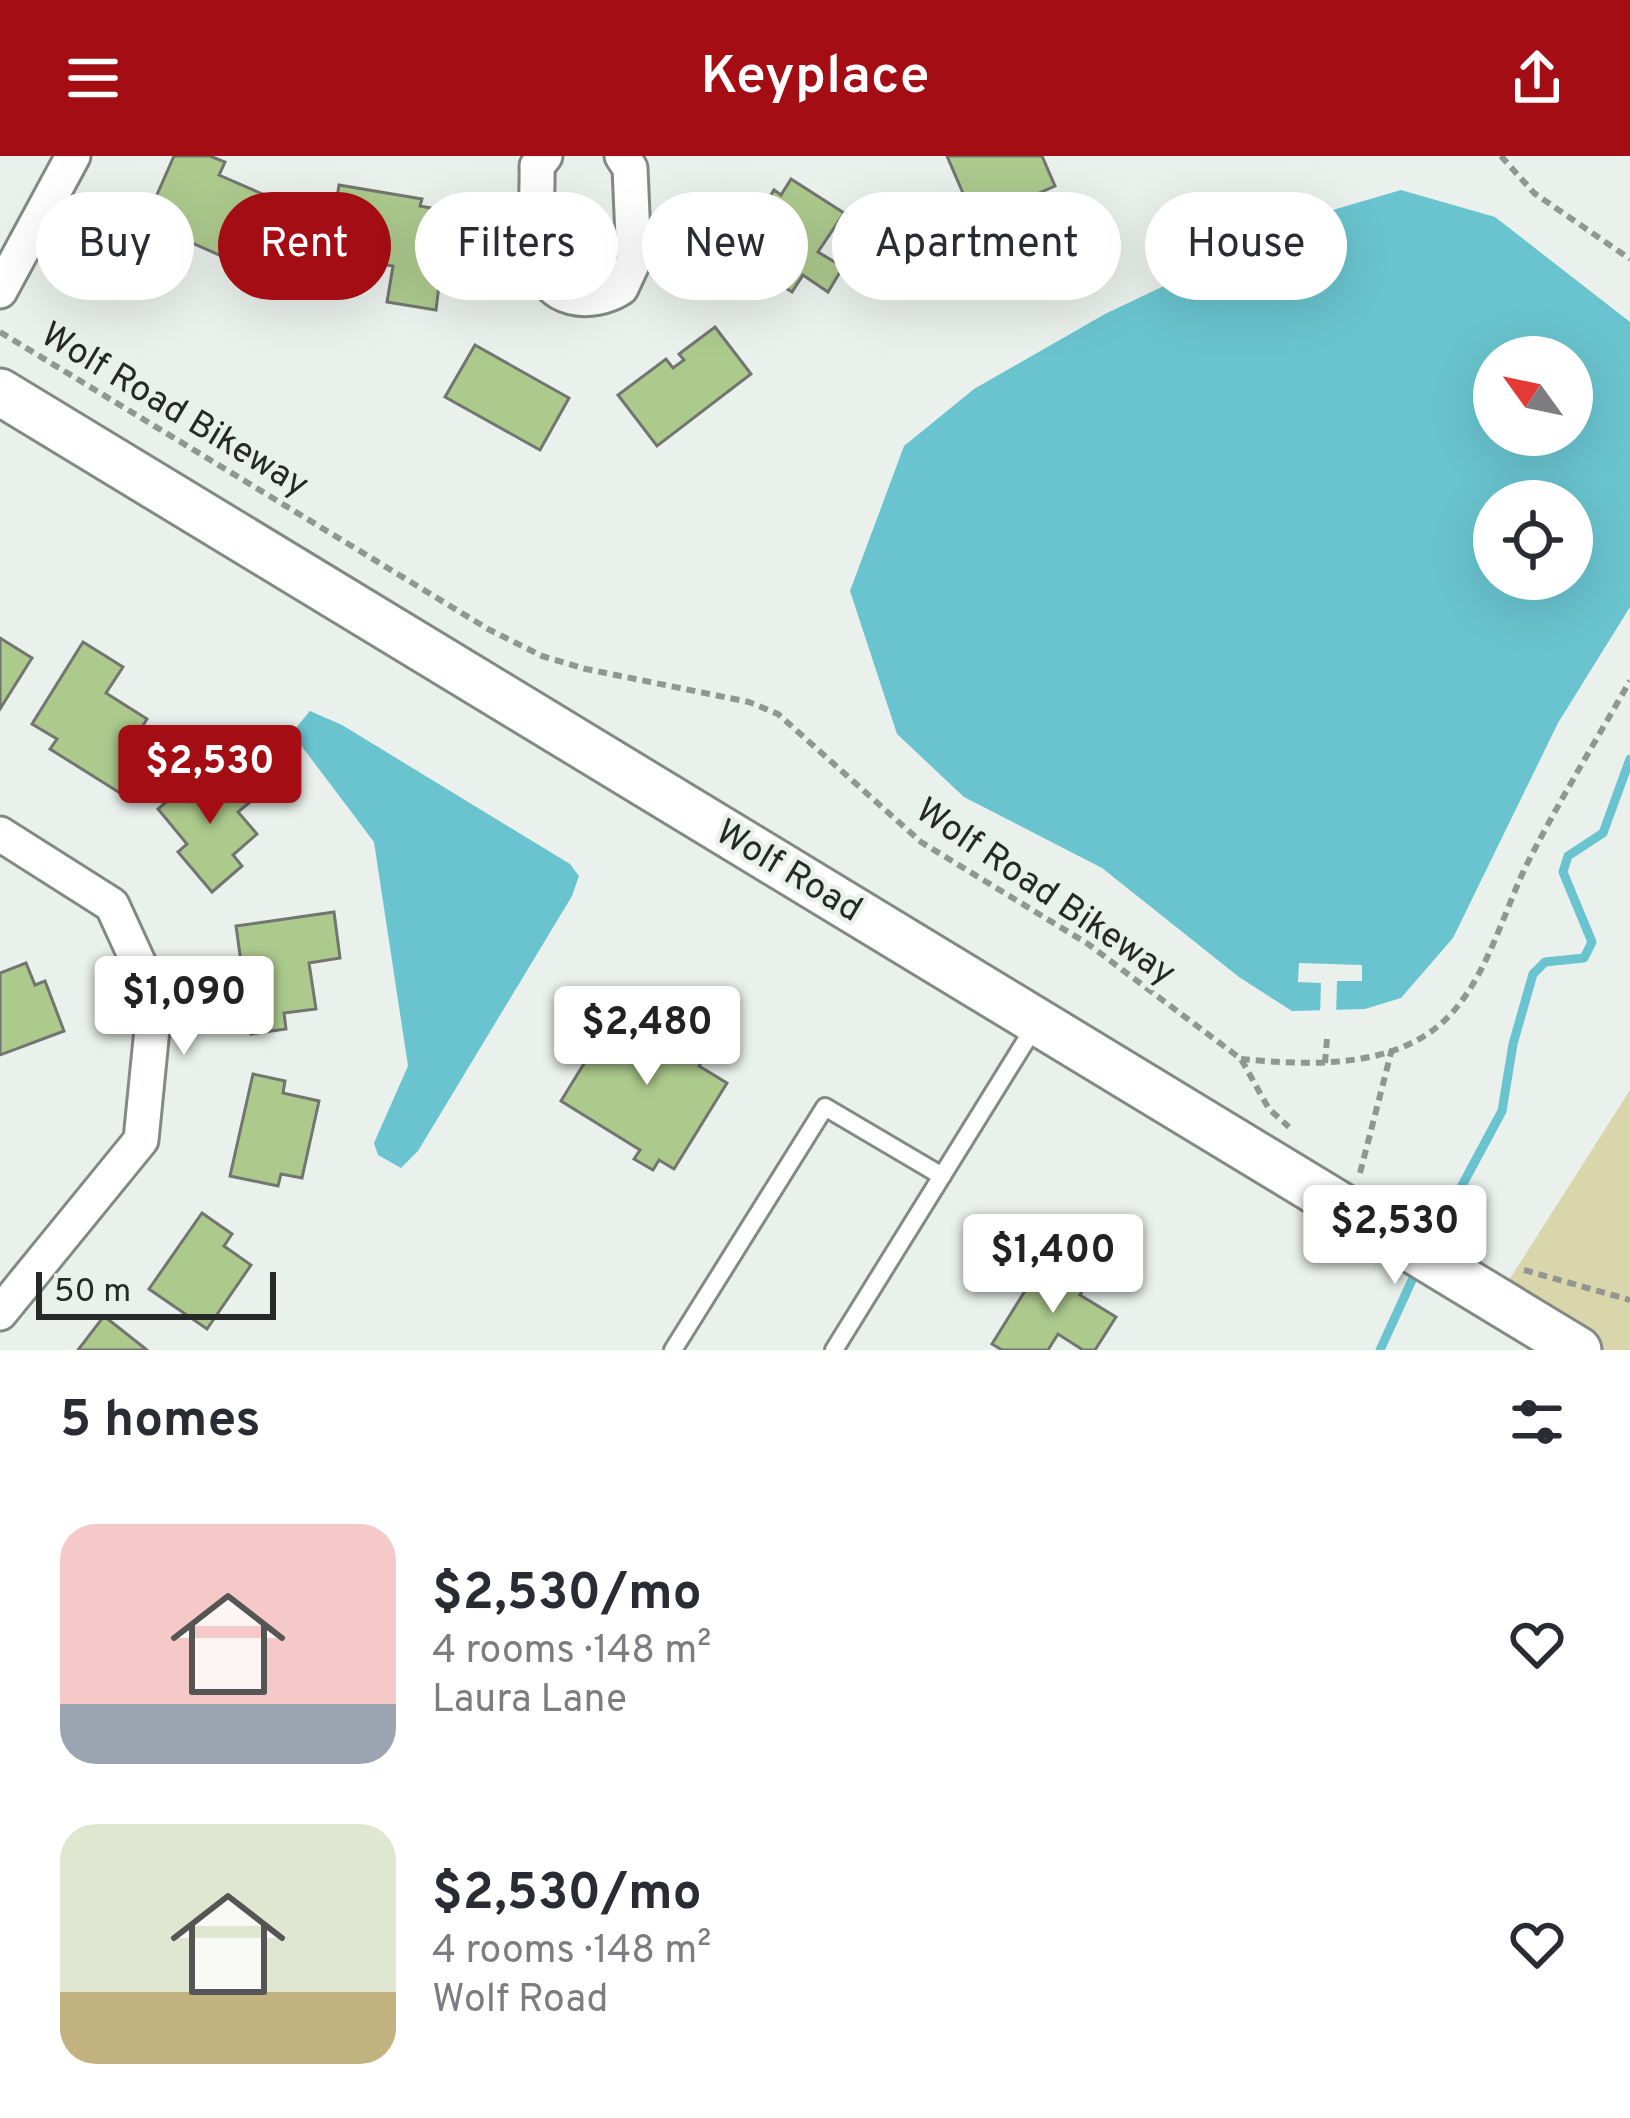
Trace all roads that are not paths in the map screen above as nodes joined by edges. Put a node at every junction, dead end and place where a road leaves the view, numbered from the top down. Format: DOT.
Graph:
graph roads {
  1 [pos="73,156"];
  2 [pos="545,156"];
  3 [pos="622,156"];
  4 [pos="0,290"];
  5 [pos="0,392"];
  6 [pos="0,834"];
  7 [pos="1038,1020"];
  8 [pos="941,1176"];
  9 [pos="0,1313"];
  10 [pos="674,1350"];
  11 [pos="834,1350"];
  12 [pos="1578,1350"];
  1 -- 4 [label="street"];
  2 -- 3 [label="street"];
  5 -- 7 [label="main road, Wolf Road"];
  6 -- 9 [label="street"];
  7 -- 8 [label="lane"];
  7 -- 12 [label="main road, Wolf Road"];
  8 -- 10 [label="lane"];
  8 -- 11 [label="lane"];
}
